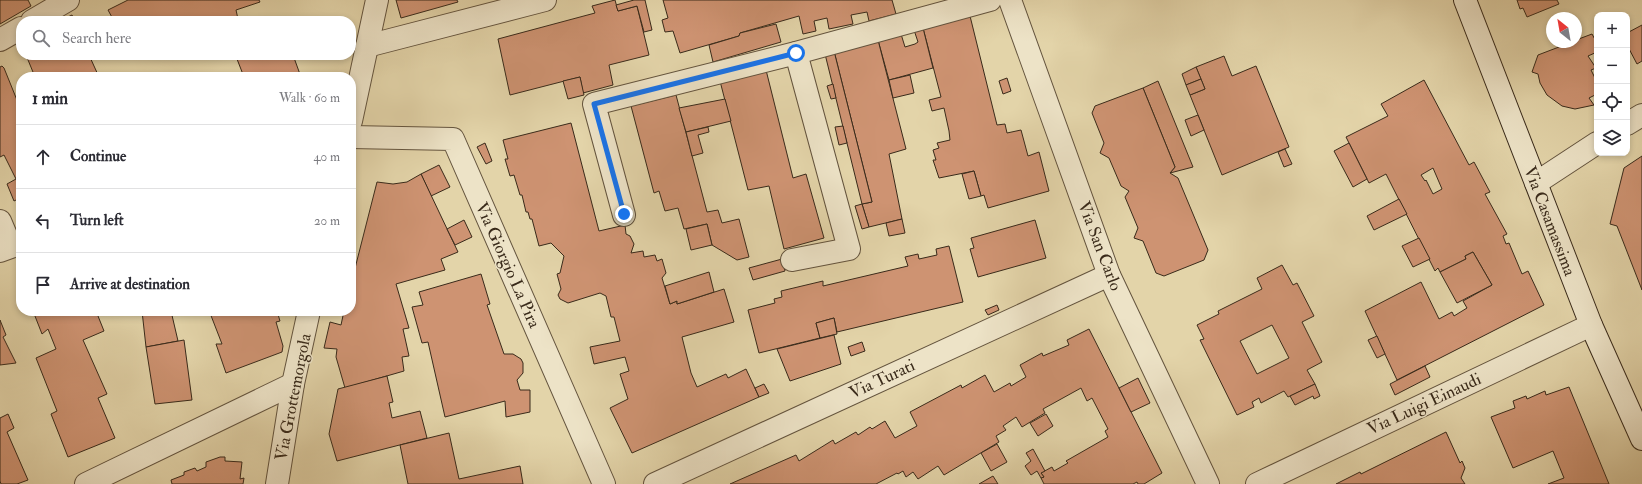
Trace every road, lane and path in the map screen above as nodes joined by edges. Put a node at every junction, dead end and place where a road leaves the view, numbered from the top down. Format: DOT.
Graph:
graph roads {
  1 [pos="68,0"];
  2 [pos="377,0"];
  3 [pos="545,0"];
  4 [pos="990,0"];
  5 [pos="1010,0"];
  6 [pos="1464,0"];
  7 [pos="41,16"];
  8 [pos="16,31"];
  9 [pos="0,40"];
  10 [pos="367,46"];
  11 [pos="796,53"];
  12 [pos="356,98"];
  13 [pos="1642,115"];
  14 [pos="1630,122"];
  15 [pos="356,137"];
  16 [pos="1594,145"];
  17 [pos="1536,183"];
  18 [pos="624,214"];
  19 [pos="0,221"];
  20 [pos="0,251"];
  21 [pos="792,260"];
  22 [pos="1109,275"];
  23 [pos="308,316"];
  24 [pos="1591,325"];
  25 [pos="293,384"];
  26 [pos="1642,439"];
  27 [pos="86,484"];
  28 [pos="277,484"];
  29 [pos="604,484"];
  30 [pos="655,484"];
  31 [pos="1208,484"];
  32 [pos="1257,484"];
  1 -- 7 [label="street"];
  2 -- 10 [label="street"];
  3 -- 10 [label="street"];
  4 -- 11 [label="street"];
  5 -- 22 [label="street, Via San Carlo"];
  6 -- 17 [label="street, Via Casamassima"];
  8 -- 9 [label="street"];
  10 -- 12 [label="street"];
  11 -- 18 [label="street"];
  11 -- 21 [label="street"];
  13 -- 14 [label="street"];
  15 -- 29 [label="street, Via Giorgio La Pira"];
  16 -- 17 [label="street"];
  17 -- 24 [label="street, Via Casamassima"];
  19 -- 20 [label="street"];
  22 -- 30 [label="street, Via Turati"];
  22 -- 31 [label="street, Via San Carlo"];
  23 -- 25 [label="street, Via Grottemorgola"];
  24 -- 26 [label="street, Via Casamassima"];
  24 -- 32 [label="street, Via Luigi Einaudi"];
  25 -- 27 [label="street"];
  25 -- 28 [label="street, Via Grottemorgola"];
}
